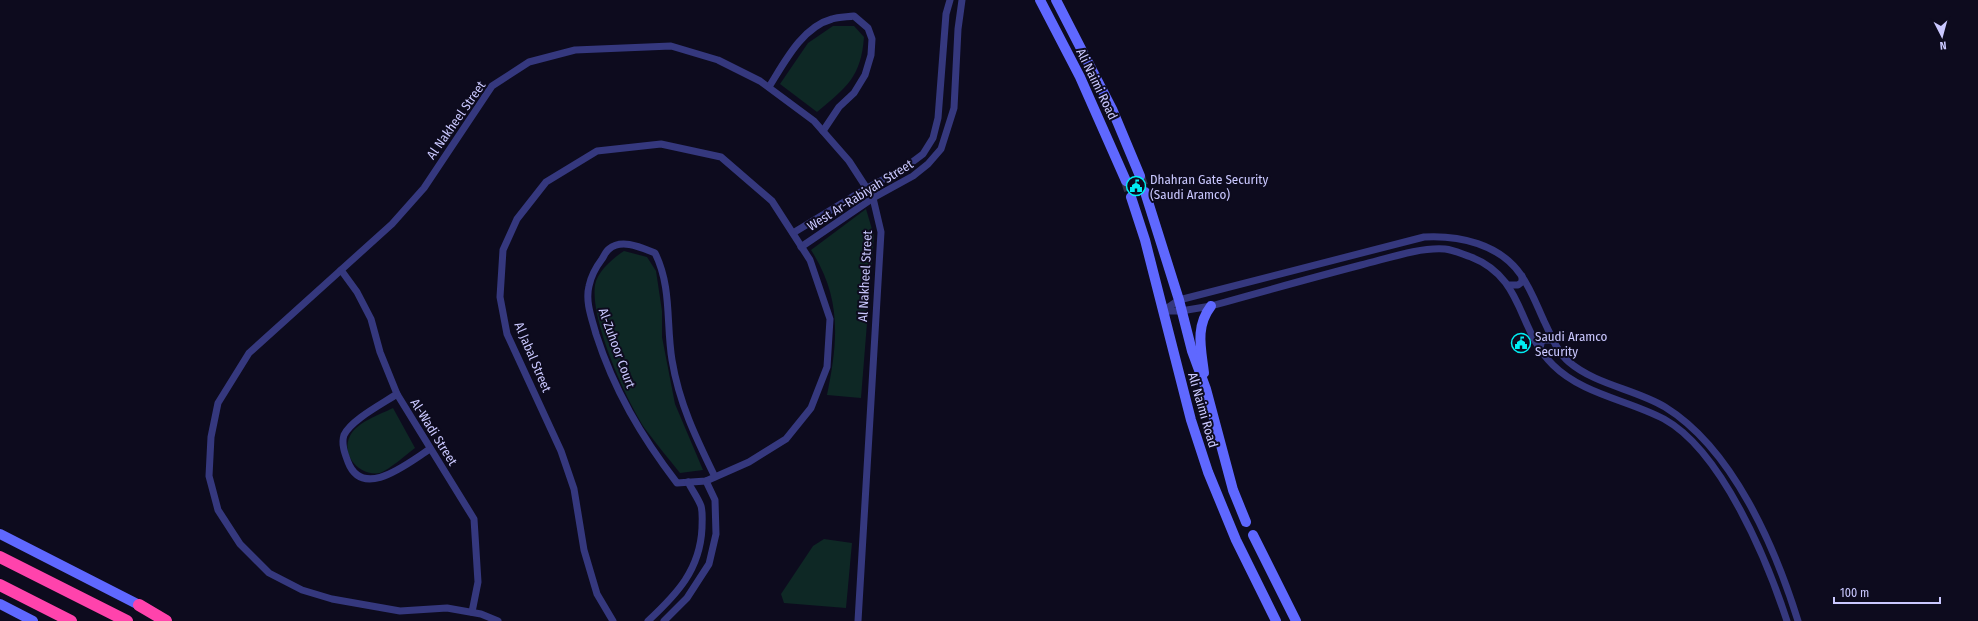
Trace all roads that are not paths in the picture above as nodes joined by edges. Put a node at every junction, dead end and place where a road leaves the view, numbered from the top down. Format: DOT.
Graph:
graph roads {
  1 [pos="950,0"];
  2 [pos="962,0"];
  3 [pos="1040,0"];
  4 [pos="1056,0"];
  5 [pos="769,87"];
  6 [pos="823,131"];
  7 [pos="1132,156"];
  8 [pos="1118,162"];
  9 [pos="1140,176"];
  10 [pos="1126,181"];
  11 [pos="867,188"];
  12 [pos="1145,192"];
  13 [pos="1131,197"];
  14 [pos="873,198"];
  15 [pos="1149,203"];
  16 [pos="1135,208"];
  17 [pos="793,233"];
  18 [pos="801,246"];
  19 [pos="341,270"];
  20 [pos="1522,276"];
  21 [pos="1509,286"];
  22 [pos="1179,300"];
  23 [pos="1211,306"];
  24 [pos="1162,311"];
  25 [pos="1182,311"];
  26 [pos="1553,340"];
  27 [pos="1540,350"];
  28 [pos="1206,389"];
  29 [pos="397,394"];
  30 [pos="430,449"];
  31 [pos="715,476"];
  32 [pos="706,481"];
  33 [pos="688,482"];
  34 [pos="1246,522"];
  35 [pos="0,534"];
  36 [pos="1252,535"];
  37 [pos="0,557"];
  38 [pos="0,584"];
  39 [pos="0,604"];
  40 [pos="138,605"];
  41 [pos="472,612"];
  42 [pos="33,621"];
  43 [pos="71,621"];
  44 [pos="127,621"];
  45 [pos="166,621"];
  46 [pos="170,621"];
  47 [pos="498,621"];
  48 [pos="613,621"];
  49 [pos="648,621"];
  50 [pos="664,621"];
  51 [pos="858,621"];
  52 [pos="1276,621"];
  53 [pos="1296,621"];
  54 [pos="1787,621"];
  55 [pos="1798,621"];
  1 -- 11 [label="street, West Ar-Rabiyah Street"];
  2 -- 14 [label="street, West Ar-Rabiyah Street"];
  3 -- 8 [label="main road, Ali Naimi Road"];
  4 -- 7 [label="main road, Ali Naimi Road"];
  5 -- 6 [label="street, Al Nakheel Street"];
  5 -- 6 [label="street"];
  5 -- 19 [label="street, Al Nakheel Street"];
  6 -- 11 [label="street, Al Nakheel Street"];
  7 -- 8 [label="main road"];
  7 -- 9 [label="main road, Ali Naimi Road"];
  8 -- 10 [label="main road, Ali Naimi Road"];
  11 -- 14 [label="street, Al Nakheel Street"];
  11 -- 17 [label="street, West Ar-Rabiyah Street"];
  12 -- 15 [label="main road, Ali Naimi Road"];
  13 -- 16 [label="main road, Ali Naimi Road"];
  14 -- 18 [label="street, West Ar-Rabiyah Street"];
  14 -- 51 [label="street, Al Nakheel Street"];
  15 -- 16 [label="main road"];
  15 -- 22 [label="main road, Ali Naimi Road"];
  16 -- 24 [label="main road, Ali Naimi Road"];
  17 -- 18 [label="street, Al Jabal Street"];
  17 -- 48 [label="street, Al Jabal Street"];
  18 -- 31 [label="street, Al Jabal Street"];
  19 -- 29 [label="street, Al-Wadi Street"];
  19 -- 41 [label="street, Al Nakheel Street"];
  20 -- 21 [label="street"];
  20 -- 22 [label="street"];
  20 -- 26 [label="street"];
  21 -- 23 [label="street"];
  21 -- 27 [label="street"];
  22 -- 24 [label="street"];
  22 -- 25 [label="main road, Ali Naimi Road"];
  23 -- 25 [label="street"];
  23 -- 28 [label="main road"];
  24 -- 25 [label="street"];
  24 -- 52 [label="main road, Ali Naimi Road"];
  25 -- 28 [label="main road, Ali Naimi Road"];
  26 -- 27 [label="street"];
  26 -- 55 [label="street"];
  27 -- 54 [label="street"];
  28 -- 34 [label="main road, Ali Naimi Road"];
  29 -- 30 [label="street, Al-Wadi Street"];
  29 -- 30 [label="street"];
  30 -- 41 [label="street, Al-Wadi Street"];
  31 -- 32 [label="street, Al Jabal Street"];
  31 -- 33 [label="street, Al-Zuhoor Court"];
  32 -- 33 [label="street, Al-Zuhoor Court"];
  32 -- 50 [label="street"];
  33 -- 49 [label="street"];
  35 -- 40 [label="main road"];
  36 -- 53 [label="main road"];
  37 -- 44 [label="highway"];
  38 -- 43 [label="highway"];
  39 -- 42 [label="main road"];
  40 -- 45 [label="highway"];
  40 -- 46 [label="main road"];
  41 -- 47 [label="street, Al Nakheel Street"];
}
